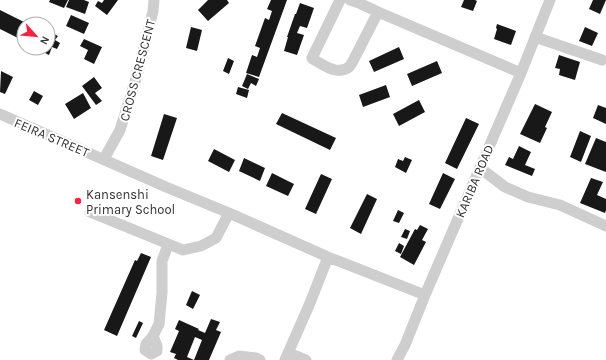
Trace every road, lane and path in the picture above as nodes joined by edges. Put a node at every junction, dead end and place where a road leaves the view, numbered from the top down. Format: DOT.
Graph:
graph roads {
  1 [pos="154,0"];
  2 [pos="340,0"];
  3 [pos="550,0"];
  4 [pos="356,1"];
  5 [pos="378,12"];
  6 [pos="535,37"];
  7 [pos="602,60"];
  8 [pos="521,73"];
  9 [pos="0,114"];
  10 [pos="104,159"];
  11 [pos="480,168"];
  12 [pos="90,212"];
  13 [pos="229,213"];
  14 [pos="606,226"];
  15 [pos="168,244"];
  16 [pos="328,257"];
  17 [pos="425,295"];
  18 [pos="153,336"];
  19 [pos="287,356"];
  20 [pos="230,360"];
  21 [pos="260,360"];
  22 [pos="306,360"];
  23 [pos="396,360"];
  1 -- 10 [label="street, CROSS CRESCENT"];
  2 -- 5 [label="street"];
  3 -- 6 [label="street, KARIBA ROAD"];
  4 -- 5 [label="street"];
  5 -- 8 [label="street"];
  6 -- 7 [label="street"];
  6 -- 8 [label="street, KARIBA ROAD"];
  8 -- 11 [label="street, KARIBA ROAD"];
  9 -- 10 [label="street, FEIRA STREET"];
  10 -- 13 [label="street, FEIRA STREET"];
  11 -- 14 [label="street"];
  11 -- 17 [label="street, KARIBA ROAD"];
  12 -- 15 [label="street"];
  13 -- 15 [label="street"];
  13 -- 16 [label="street, FEIRA STREET"];
  15 -- 18 [label="street"];
  16 -- 17 [label="street, FEIRA STREET"];
  16 -- 19 [label="street"];
  17 -- 23 [label="street, KARIBA ROAD"];
  19 -- 22 [label="street"];
  20 -- 21 [label="street"];
}
